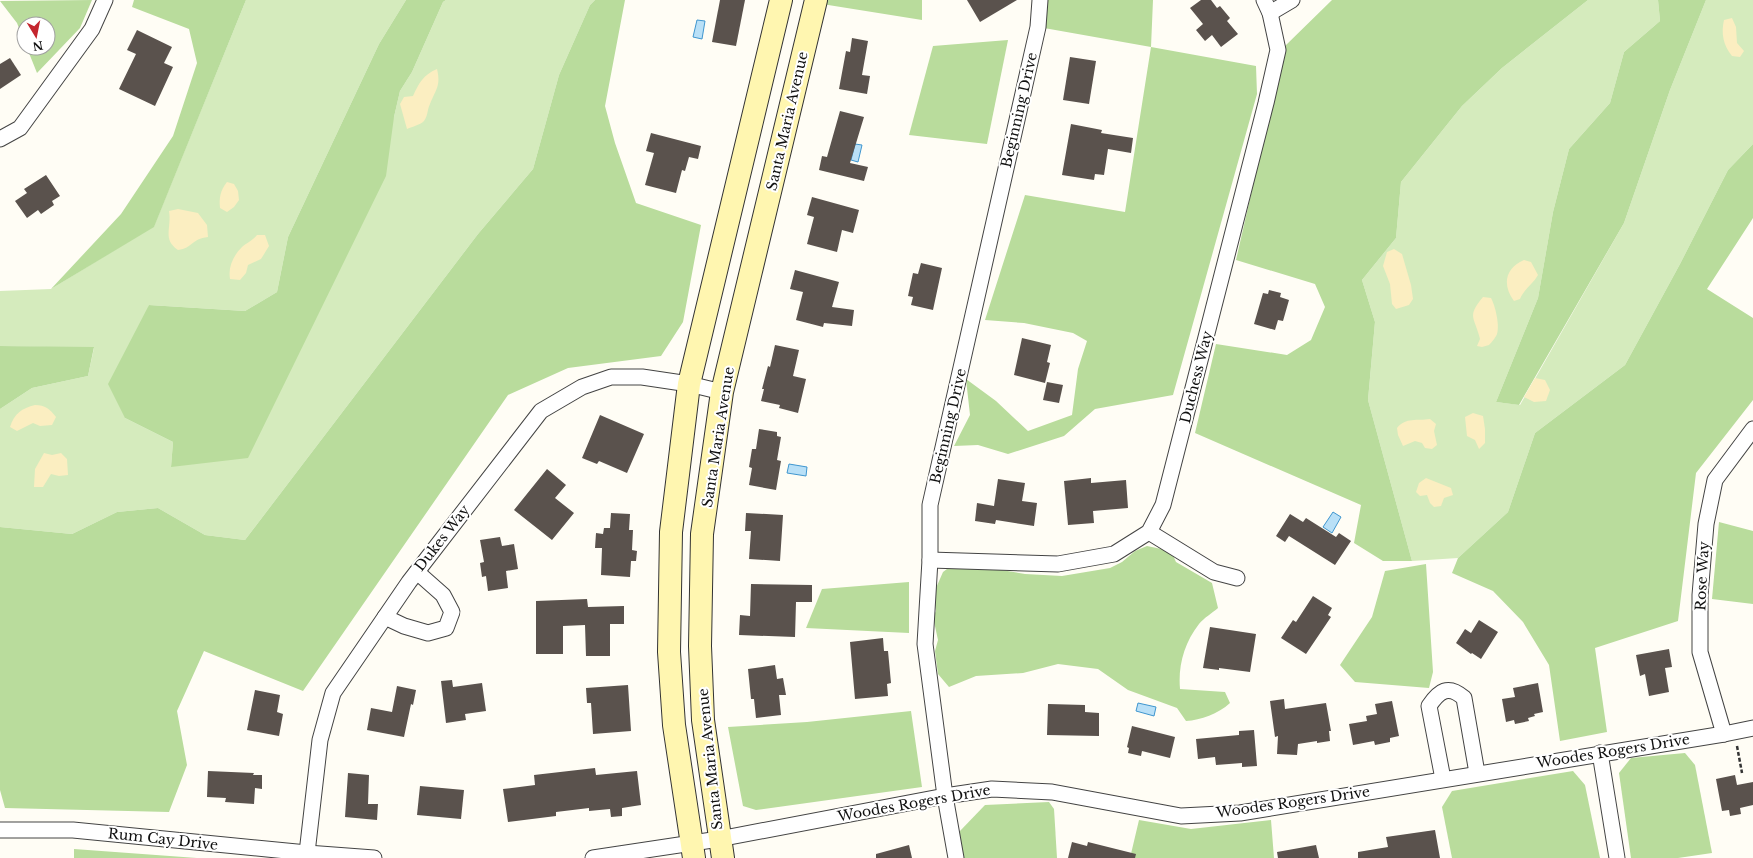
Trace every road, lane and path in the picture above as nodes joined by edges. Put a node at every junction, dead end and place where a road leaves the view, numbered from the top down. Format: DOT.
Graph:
graph roads {
  1 [pos="105,0"];
  2 [pos="781,0"];
  3 [pos="816,0"];
  4 [pos="1040,0"];
  5 [pos="1292,0"];
  6 [pos="1267,6"];
  7 [pos="0,139"];
  8 [pos="689,384"];
  9 [pos="722,392"];
  10 [pos="1753,429"];
  11 [pos="1149,532"];
  12 [pos="930,560"];
  13 [pos="417,572"];
  14 [pos="1237,578"];
  15 [pos="385,616"];
  16 [pos="1753,728"];
  17 [pos="1729,732"];
  18 [pos="1600,753"];
  19 [pos="1477,773"];
  20 [pos="1742,773"];
  21 [pos="1443,779"];
  22 [pos="944,796"];
  23 [pos="0,830"];
  24 [pos="721,848"];
  25 [pos="693,850"];
  26 [pos="307,853"];
  27 [pos="374,858"];
  28 [pos="593,858"];
  29 [pos="956,858"];
  30 [pos="1617,858"];
  1 -- 7 [label="street"];
  2 -- 8 [label="street, Santa Maria Avenue"];
  3 -- 9 [label="street, Santa Maria Avenue"];
  4 -- 12 [label="street, Beginning Drive"];
  5 -- 6 [label="street"];
  6 -- 11 [label="street, Duchess Way"];
  8 -- 9 [label="street, Dukes Way"];
  8 -- 13 [label="street, Dukes Way"];
  8 -- 25 [label="street, Santa Maria Avenue"];
  9 -- 24 [label="street, Santa Maria Avenue"];
  10 -- 17 [label="street, Rose Way"];
  11 -- 12 [label="street"];
  11 -- 14 [label="street"];
  12 -- 22 [label="street, Beginning Drive"];
  13 -- 15 [label="street, Dukes Way"];
  13 -- 15 [label="street"];
  15 -- 26 [label="street, Dukes Way"];
  16 -- 17 [label="street, Woodes Rogers Drive"];
  17 -- 18 [label="street, Woodes Rogers Drive"];
  17 -- 20 [label="path"];
  18 -- 19 [label="street, Woodes Rogers Drive"];
  18 -- 30 [label="street"];
  19 -- 21 [label="street, Woodes Rogers Drive"];
  19 -- 21 [label="street"];
  21 -- 22 [label="street, Woodes Rogers Drive"];
  22 -- 24 [label="street, Woodes Rogers Drive"];
  22 -- 29 [label="street, Beginning Drive"];
  23 -- 26 [label="street, Rum Cay Drive"];
  24 -- 25 [label="street, Woodes Rogers Drive"];
  25 -- 28 [label="street"];
  26 -- 27 [label="street, Rum Cay Drive"];
}
